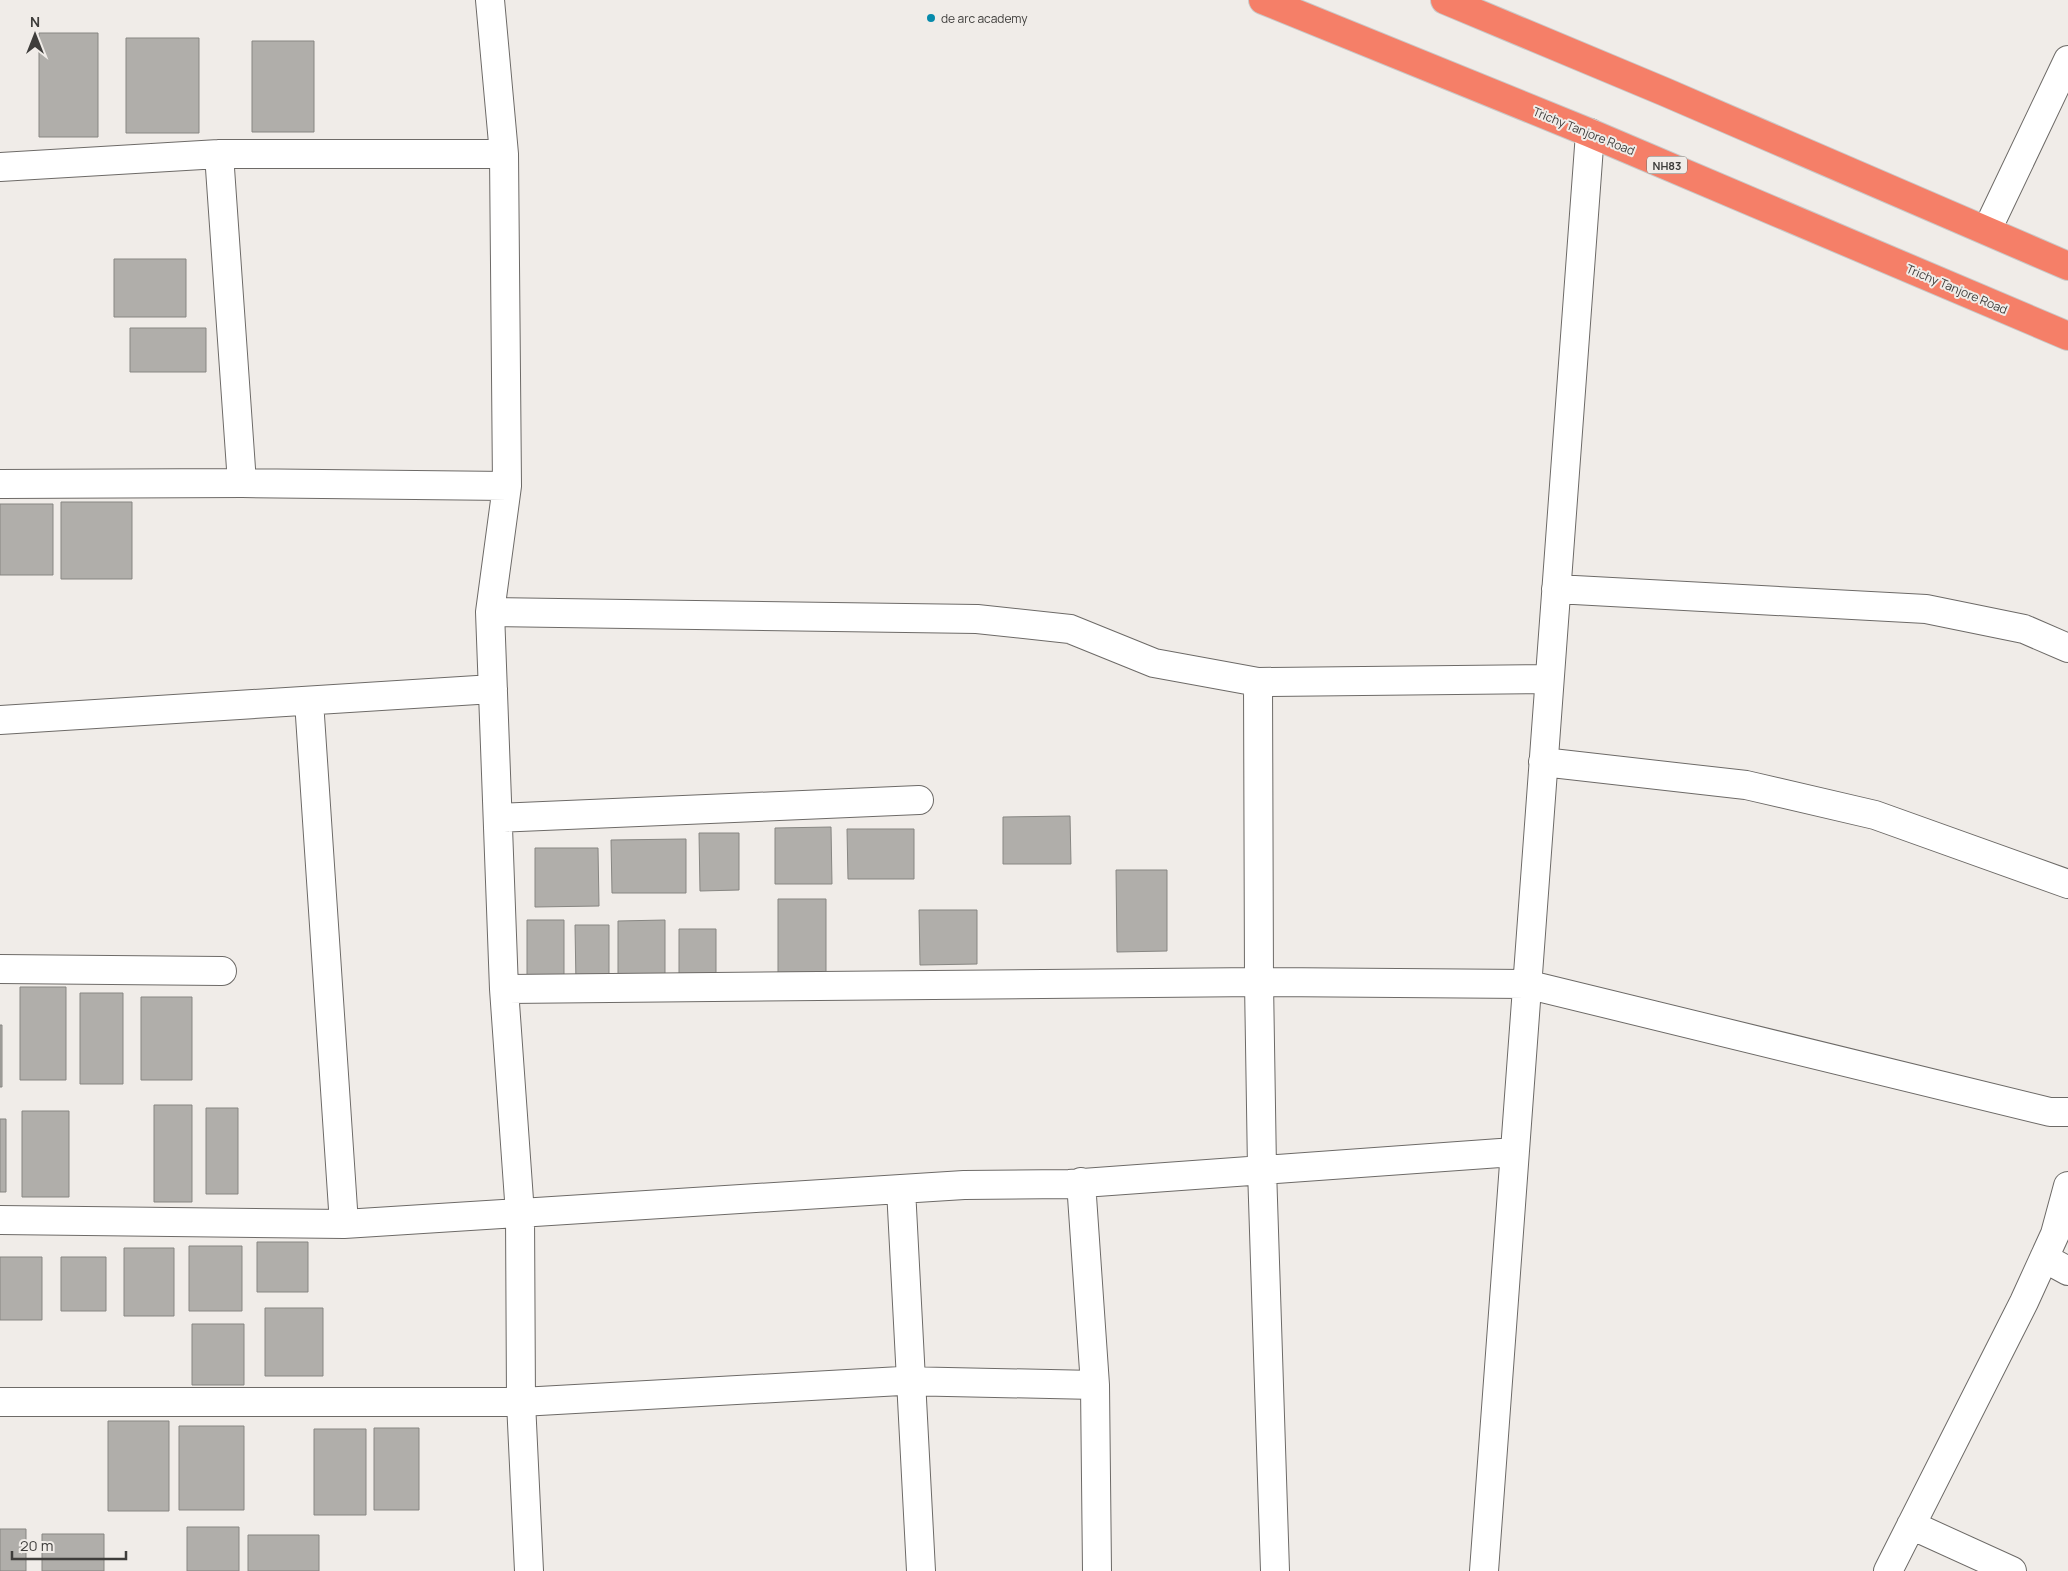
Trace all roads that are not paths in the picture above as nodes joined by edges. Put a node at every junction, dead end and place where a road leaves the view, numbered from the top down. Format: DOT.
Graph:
graph roads {
  1 [pos="490,0"];
  2 [pos="1263,0"];
  3 [pos="1450,1"];
  4 [pos="2068,60"];
  5 [pos="1590,133"];
  6 [pos="219,154"];
  7 [pos="504,154"];
  8 [pos="0,167"];
  9 [pos="1987,230"];
  10 [pos="2068,266"];
  11 [pos="2068,336"];
  12 [pos="242,483"];
  13 [pos="0,484"];
  14 [pos="506,486"];
  15 [pos="1556,589"];
  16 [pos="490,612"];
  17 [pos="2068,648"];
  18 [pos="1549,678"];
  19 [pos="1258,682"];
  20 [pos="493,689"];
  21 [pos="309,701"];
  22 [pos="0,720"];
  23 [pos="1543,762"];
  24 [pos="919,800"];
  25 [pos="498,818"];
  26 [pos="2068,884"];
  27 [pos="0,969"];
  28 [pos="222,971"];
  29 [pos="1259,982"];
  30 [pos="1526,984"];
  31 [pos="504,989"];
  32 [pos="2068,1112"];
  33 [pos="1514,1152"];
  34 [pos="1262,1169"];
  35 [pos="1081,1182"];
  36 [pos="2068,1186"];
  37 [pos="900,1189"];
  38 [pos="520,1214"];
  39 [pos="0,1220"];
  40 [pos="344,1224"];
  41 [pos="2044,1258"];
  42 [pos="2068,1271"];
  43 [pos="910,1381"];
  44 [pos="1095,1385"];
  45 [pos="0,1402"];
  46 [pos="521,1402"];
  47 [pos="1911,1525"];
  48 [pos="529,1571"];
  49 [pos="921,1571"];
  50 [pos="1097,1571"];
  51 [pos="1275,1571"];
  52 [pos="1484,1571"];
  53 [pos="1888,1571"];
  54 [pos="2012,1571"];
  1 -- 7 [label="street"];
  2 -- 5 [label="highway, Trichy Tanjore Road / NH83"];
  3 -- 9 [label="highway"];
  4 -- 9 [label="street"];
  5 -- 11 [label="highway, Trichy Tanjore Road / NH83"];
  5 -- 15 [label="street"];
  6 -- 7 [label="street"];
  6 -- 8 [label="street"];
  6 -- 12 [label="street"];
  7 -- 14 [label="street"];
  9 -- 10 [label="highway"];
  12 -- 13 [label="street"];
  12 -- 14 [label="street"];
  14 -- 16 [label="street"];
  15 -- 17 [label="street"];
  15 -- 18 [label="street"];
  16 -- 19 [label="street"];
  16 -- 20 [label="street"];
  18 -- 19 [label="street"];
  18 -- 23 [label="street"];
  19 -- 29 [label="street"];
  20 -- 21 [label="street"];
  20 -- 25 [label="street"];
  21 -- 22 [label="street"];
  21 -- 40 [label="street"];
  23 -- 26 [label="street"];
  23 -- 30 [label="street"];
  24 -- 25 [label="street"];
  25 -- 31 [label="street"];
  27 -- 28 [label="street"];
  29 -- 30 [label="street"];
  29 -- 31 [label="street"];
  29 -- 34 [label="street"];
  30 -- 32 [label="street"];
  30 -- 33 [label="street"];
  31 -- 38 [label="street"];
  33 -- 34 [label="street"];
  33 -- 52 [label="street"];
  34 -- 35 [label="street"];
  34 -- 51 [label="street"];
  35 -- 37 [label="street"];
  35 -- 44 [label="street"];
  36 -- 41 [label="street"];
  37 -- 38 [label="street"];
  37 -- 43 [label="street"];
  38 -- 40 [label="street"];
  38 -- 46 [label="street"];
  39 -- 40 [label="street"];
  41 -- 42 [label="street"];
  41 -- 47 [label="street"];
  43 -- 44 [label="street"];
  43 -- 46 [label="street"];
  43 -- 49 [label="street"];
  44 -- 50 [label="street"];
  45 -- 46 [label="street"];
  46 -- 48 [label="street"];
  47 -- 53 [label="street"];
  47 -- 54 [label="street"];
}
